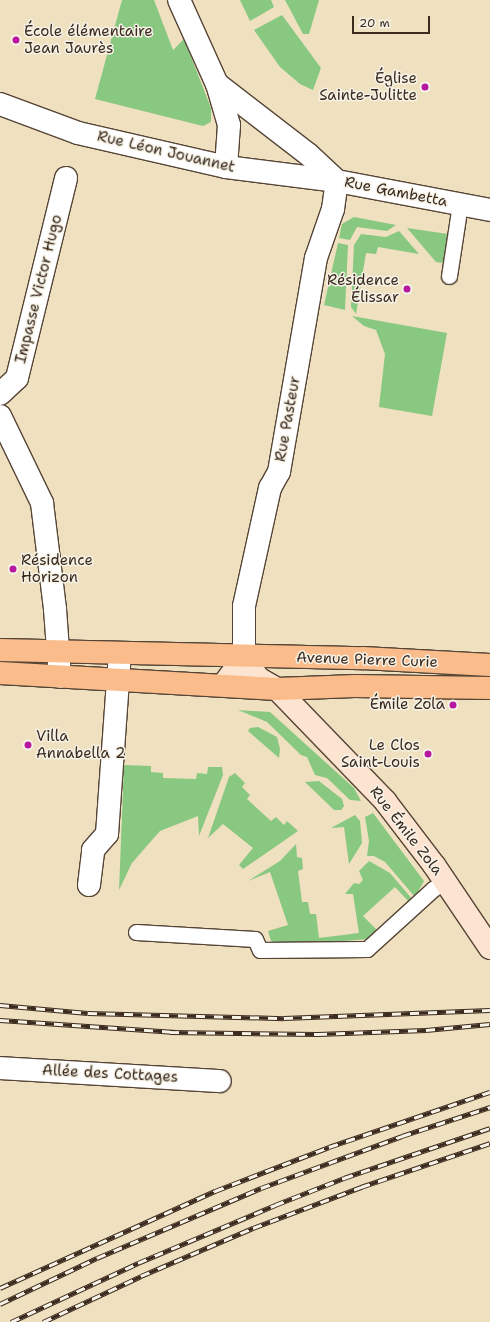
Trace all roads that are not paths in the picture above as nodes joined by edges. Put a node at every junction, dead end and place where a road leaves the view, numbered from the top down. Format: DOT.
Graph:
graph roads {
  1 [pos="179,0"];
  2 [pos="216,84"];
  3 [pos="0,104"];
  4 [pos="226,167"];
  5 [pos="66,178"];
  6 [pos="337,181"];
  7 [pos="460,204"];
  8 [pos="490,210"];
  9 [pos="449,276"];
  10 [pos="0,394"];
  11 [pos="0,416"];
  12 [pos="0,650"];
  13 [pos="58,653"];
  14 [pos="120,654"];
  15 [pos="244,657"];
  16 [pos="490,665"];
  17 [pos="0,673"];
  18 [pos="60,677"];
  19 [pos="118,679"];
  20 [pos="224,685"];
  21 [pos="490,688"];
  22 [pos="276,689"];
  23 [pos="445,881"];
  24 [pos="89,885"];
  25 [pos="136,932"];
  26 [pos="490,948"];
  27 [pos="0,1068"];
  28 [pos="220,1081"];
  1 -- 2 [label="street, Rue Gambetta"];
  2 -- 4 [label="street, Rue Gambetta"];
  2 -- 6 [label="street, Rue Gambetta"];
  3 -- 4 [label="street, Rue Léon Jouannet"];
  4 -- 6 [label="street, Rue Léon Jouannet"];
  5 -- 10 [label="street, Impasse Victor Hugo"];
  6 -- 7 [label="street, Rue Gambetta"];
  6 -- 15 [label="street, Rue Pasteur"];
  7 -- 8 [label="street, Rue Gambetta"];
  7 -- 9 [label="lane"];
  11 -- 13 [label="street"];
  12 -- 13 [label="main road, Avenue Pierre Curie"];
  13 -- 14 [label="main road, Avenue Pierre Curie"];
  13 -- 18 [label="street"];
  14 -- 15 [label="main road, Avenue Pierre Curie"];
  14 -- 19 [label="street"];
  15 -- 16 [label="main road, Avenue Pierre Curie"];
  15 -- 20 [label="street"];
  15 -- 22 [label="street"];
  17 -- 18 [label="main road, Avenue Pierre Curie"];
  18 -- 19 [label="main road, Avenue Pierre Curie"];
  19 -- 20 [label="main road, Avenue Pierre Curie"];
  19 -- 24 [label="street"];
  20 -- 22 [label="main road, Avenue Pierre Curie"];
  21 -- 22 [label="main road, Avenue Pierre Curie"];
  22 -- 23 [label="street, Rue Émile Zola"];
  23 -- 25 [label="lane"];
  23 -- 26 [label="street, Rue Émile Zola"];
  27 -- 28 [label="street, Allée des Cottages"];
}
